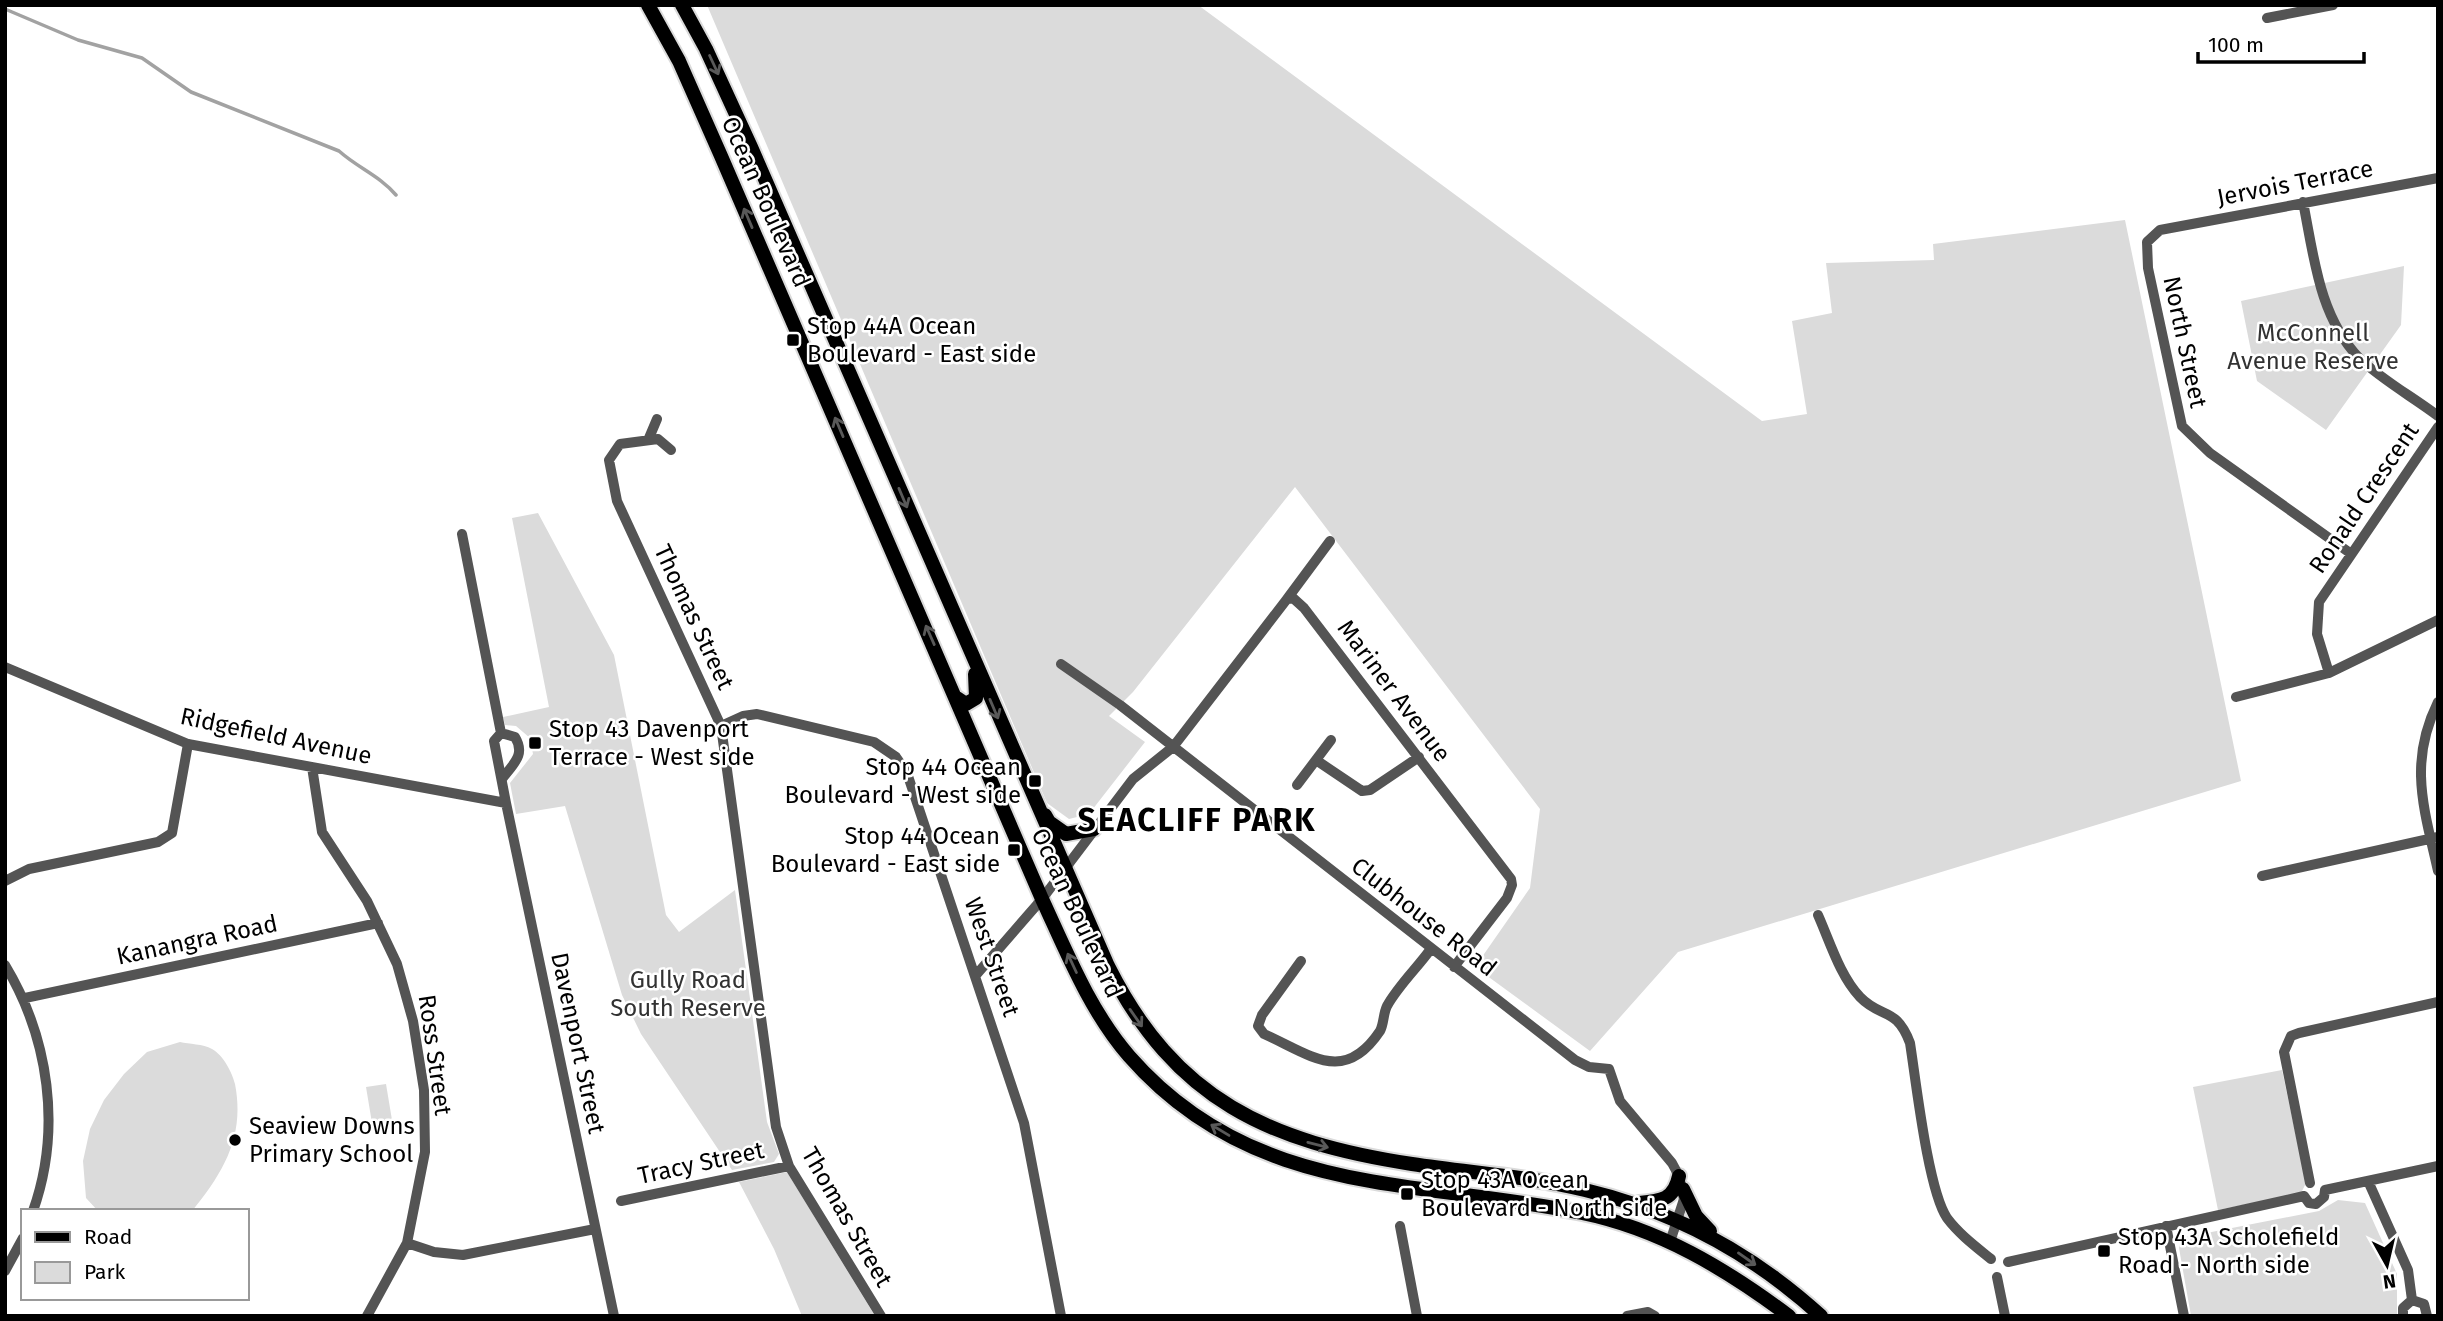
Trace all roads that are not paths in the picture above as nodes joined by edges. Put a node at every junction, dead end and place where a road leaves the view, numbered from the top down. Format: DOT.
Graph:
graph roads {
  1 [pos="648,5"];
  2 [pos="682,5"];
  3 [pos="2333,5"];
  4 [pos="2267,18"];
  5 [pos="2438,178"];
  6 [pos="2303,202"];
  7 [pos="2160,230"];
  8 [pos="2438,416"];
  9 [pos="657,419"];
  10 [pos="2438,427"];
  11 [pos="649,438"];
  12 [pos="671,450"];
  13 [pos="462,534"];
  14 [pos="1330,541"];
  15 [pos="2350,553"];
  16 [pos="1287,599"];
  17 [pos="2438,620"];
  18 [pos="967,646"];
  19 [pos="1061,664"];
  20 [pos="5,667"];
  21 [pos="2329,673"];
  22 [pos="2236,697"];
  23 [pos="957,698"];
  24 [pos="2438,702"];
  25 [pos="721,726"];
  26 [pos="501,733"];
  27 [pos="1331,740"];
  28 [pos="188,744"];
  29 [pos="1173,747"];
  30 [pos="1419,757"];
  31 [pos="1316,760"];
  32 [pos="312,767"];
  33 [pos="502,779"];
  34 [pos="1297,785"];
  35 [pos="1028,786"];
  36 [pos="506,803"];
  37 [pos="1094,829"];
  38 [pos="2434,838"];
  39 [pos="1064,868"];
  40 [pos="2438,871"];
  41 [pos="2262,876"];
  42 [pos="5,881"];
  43 [pos="1042,899"];
  44 [pos="1818,915"];
  45 [pos="378,923"];
  46 [pos="1430,950"];
  47 [pos="1301,961"];
  48 [pos="5,965"];
  49 [pos="1454,967"];
  50 [pos="976,975"];
  51 [pos="25,998"];
  52 [pos="2438,1002"];
  53 [pos="789,1166"];
  54 [pos="2438,1166"];
  55 [pos="2368,1181"];
  56 [pos="1681,1182"];
  57 [pos="2310,1183"];
  58 [pos="2325,1190"];
  59 [pos="2304,1196"];
  60 [pos="621,1201"];
  61 [pos="1630,1204"];
  62 [pos="33,1209"];
  63 [pos="1680,1220"];
  64 [pos="1400,1226"];
  65 [pos="2166,1226"];
  66 [pos="595,1229"];
  67 [pos="21,1242"];
  68 [pos="1670,1242"];
  69 [pos="407,1243"];
  70 [pos="1722,1243"];
  71 [pos="1991,1259"];
  72 [pos="2008,1262"];
  73 [pos="5,1271"];
  74 [pos="1997,1278"];
  75 [pos="2412,1300"];
  76 [pos="1813,1313"];
  77 [pos="2430,1313"];
  78 [pos="1631,1315"];
  79 [pos="367,1316"];
  80 [pos="614,1316"];
  81 [pos="881,1316"];
  82 [pos="1060,1316"];
  83 [pos="1417,1316"];
  84 [pos="1655,1316"];
  85 [pos="1789,1316"];
  86 [pos="2005,1316"];
  87 [pos="2184,1316"];
  88 [pos="2403,1316"];
  23 -- 1 [label="main road, Ocean Boulevard, one-way"];
  2 -- 18 [label="main road, Ocean Boulevard, one-way"];
  3 -- 4 [label="street"];
  5 -- 6 [label="street, Jervois Terrace"];
  6 -- 7 [label="street, Jervois Terrace"];
  6 -- 8 [label="street"];
  7 -- 15 [label="street, North Street"];
  9 -- 11 [label="street"];
  10 -- 15 [label="street, Ronald Crescent"];
  11 -- 12 [label="street"];
  11 -- 25 [label="street, Thomas Street"];
  13 -- 26 [label="street, Davenport Street"];
  14 -- 16 [label="street"];
  15 -- 21 [label="street, Ronald Crescent"];
  16 -- 29 [label="street"];
  16 -- 30 [label="street, Mariner Avenue"];
  17 -- 21 [label="street"];
  18 -- 23 [label="main road"];
  18 -- 35 [label="main road, Ocean Boulevard, one-way"];
  19 -- 29 [label="street, Clubhouse Road"];
  20 -- 28 [label="street, Ridgefield Avenue"];
  21 -- 22 [label="street"];
  23 -- 43 [label="main road, Ocean Boulevard"];
  24 -- 38 [label="street"];
  25 -- 50 [label="street, West Street"];
  25 -- 53 [label="street, Thomas Street"];
  26 -- 33 [label="street, Davenport Street"];
  26 -- 33 [label="street, Davenport Street"];
  27 -- 31 [label="street"];
  28 -- 32 [label="street, Ridgefield Avenue"];
  28 -- 42 [label="street"];
  29 -- 37 [label="street"];
  29 -- 46 [label="street, Clubhouse Road"];
  30 -- 31 [label="street"];
  30 -- 49 [label="street, Mariner Avenue"];
  31 -- 34 [label="street"];
  32 -- 36 [label="street, Ridgefield Avenue"];
  32 -- 45 [label="street, Ross Street"];
  33 -- 36 [label="street, Davenport Street"];
  35 -- 37 [label="main road"];
  35 -- 39 [label="main road, Ocean Boulevard"];
  36 -- 66 [label="street, Davenport Street"];
  37 -- 39 [label="street"];
  38 -- 40 [label="street"];
  38 -- 41 [label="street"];
  39 -- 43 [label="street"];
  39 -- 61 [label="main road, Ocean Boulevard, one-way"];
  43 -- 50 [label="street"];
  68 -- 43 [label="main road, Ocean Boulevard, one-way"];
  44 -- 71 [label="street"];
  45 -- 51 [label="street, Kanangra Road"];
  45 -- 69 [label="street, Ross Street"];
  46 -- 47 [label="street"];
  46 -- 49 [label="street, Clubhouse Road"];
  48 -- 51 [label="street"];
  49 -- 56 [label="street, Clubhouse Road"];
  50 -- 82 [label="street, West Street"];
  51 -- 62 [label="street"];
  52 -- 57 [label="street"];
  53 -- 60 [label="street, Tracy Street"];
  53 -- 81 [label="street, Thomas Street"];
  54 -- 55 [label="street"];
  55 -- 58 [label="street"];
  55 -- 75 [label="street"];
  56 -- 61 [label="main road"];
  56 -- 63 [label="street"];
  56 -- 70 [label="main road"];
  57 -- 58 [label="street"];
  57 -- 59 [label="street"];
  58 -- 59 [label="street"];
  59 -- 65 [label="street"];
  61 -- 63 [label="main road, Ocean Boulevard"];
  63 -- 68 [label="street"];
  63 -- 70 [label="main road, Ocean Boulevard"];
  64 -- 83 [label="street"];
  65 -- 72 [label="street"];
  65 -- 87 [label="street"];
  66 -- 69 [label="street"];
  66 -- 80 [label="street, Davenport Street"];
  67 -- 73 [label="street"];
  68 -- 85 [label="main road, Ocean Boulevard"];
  69 -- 79 [label="street, Ross Street"];
  70 -- 76 [label="main road, Ocean Boulevard, one-way"];
  71 -- 72 [label="street"];
  71 -- 74 [label="street"];
  72 -- 74 [label="street"];
  74 -- 86 [label="street"];
  75 -- 77 [label="street"];
  75 -- 88 [label="street"];
  78 -- 84 [label="street"];
}
